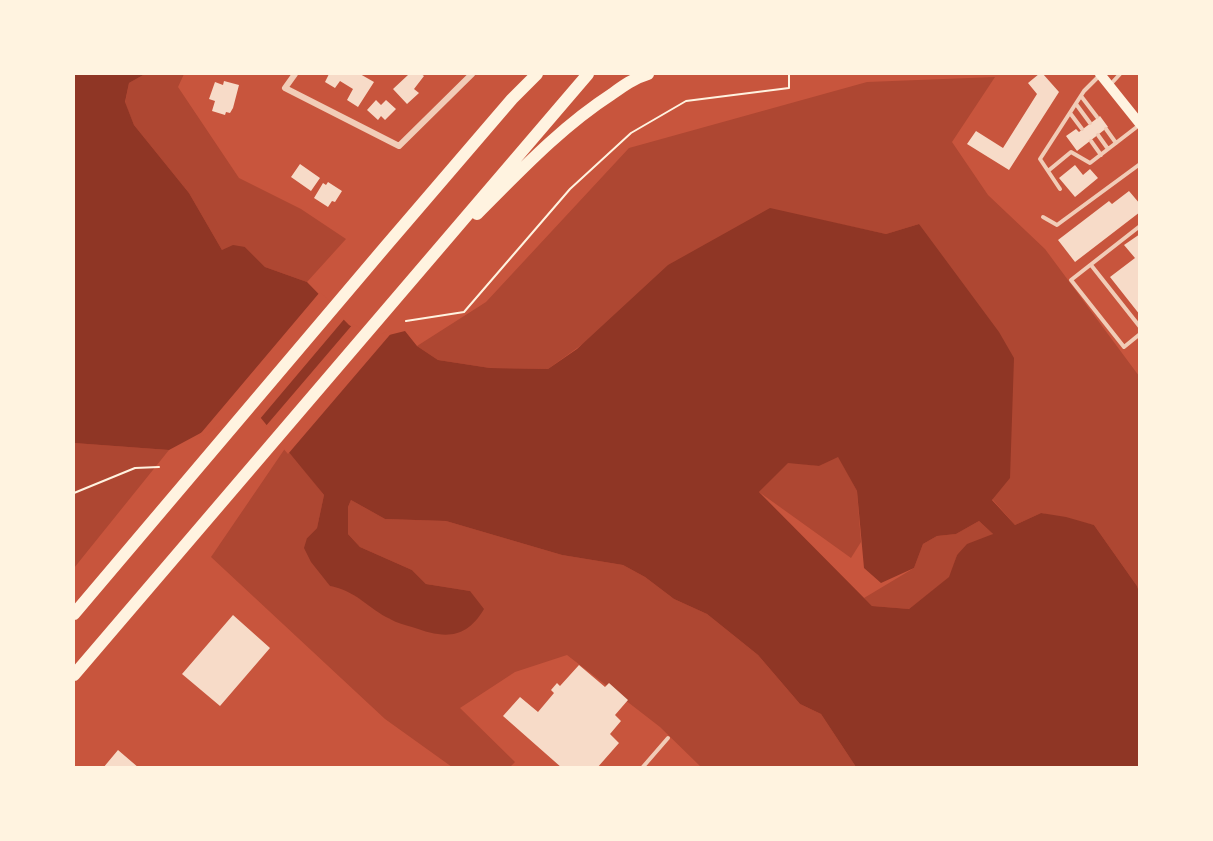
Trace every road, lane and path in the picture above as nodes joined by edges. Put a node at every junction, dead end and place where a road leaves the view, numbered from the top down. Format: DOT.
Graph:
graph roads {
  1 [pos="295,74"];
  2 [pos="472,74"];
  3 [pos="530,74"];
  4 [pos="537,74"];
  5 [pos="588,74"];
  6 [pos="648,74"];
  7 [pos="789,74"];
  8 [pos="1100,74"];
  9 [pos="1120,74"];
  10 [pos="1109,86"];
  11 [pos="1081,96"];
  12 [pos="512,99"];
  13 [pos="1076,104"];
  14 [pos="1070,113"];
  15 [pos="1097,117"];
  16 [pos="1090,123"];
  17 [pos="1140,125"];
  18 [pos="1082,129"];
  19 [pos="1106,129"];
  20 [pos="1098,135"];
  21 [pos="1091,141"];
  22 [pos="1116,143"];
  23 [pos="1108,149"];
  24 [pos="1101,155"];
  25 [pos="1140,164"];
  26 [pos="1048,171"];
  27 [pos="1060,189"];
  28 [pos="1043,217"];
  29 [pos="1140,226"];
  30 [pos="1090,264"];
  31 [pos="417,274"];
  32 [pos="406,321"];
  33 [pos="1140,327"];
  34 [pos="1140,334"];
  35 [pos="159,467"];
  36 [pos="74,493"];
  37 [pos="74,614"];
  38 [pos="74,675"];
  39 [pos="668,738"];
  40 [pos="642,768"];
  1 -- 2 [label="street"];
  3 -- 12 [label="highway"];
  4 -- 12 [label="highway"];
  5 -- 31 [label="highway"];
  6 -- 31 [label="highway"];
  7 -- 32 [label="path"];
  8 -- 10 [label="main road"];
  8 -- 11 [label="lane"];
  9 -- 10 [label="lane"];
  10 -- 17 [label="main road"];
  11 -- 13 [label="lane"];
  11 -- 15 [label="lane"];
  12 -- 37 [label="highway"];
  13 -- 14 [label="lane"];
  13 -- 16 [label="lane"];
  14 -- 18 [label="lane"];
  14 -- 26 [label="lane"];
  17 -- 22 [label="lane"];
  19 -- 22 [label="lane"];
  20 -- 23 [label="lane"];
  21 -- 24 [label="lane"];
  22 -- 23 [label="lane"];
  23 -- 24 [label="lane"];
  24 -- 26 [label="lane"];
  25 -- 28 [label="lane"];
  26 -- 27 [label="lane"];
  29 -- 30 [label="lane"];
  30 -- 33 [label="lane"];
  30 -- 34 [label="lane"];
  31 -- 38 [label="highway"];
  35 -- 36 [label="path"];
  39 -- 40 [label="lane"];
}
